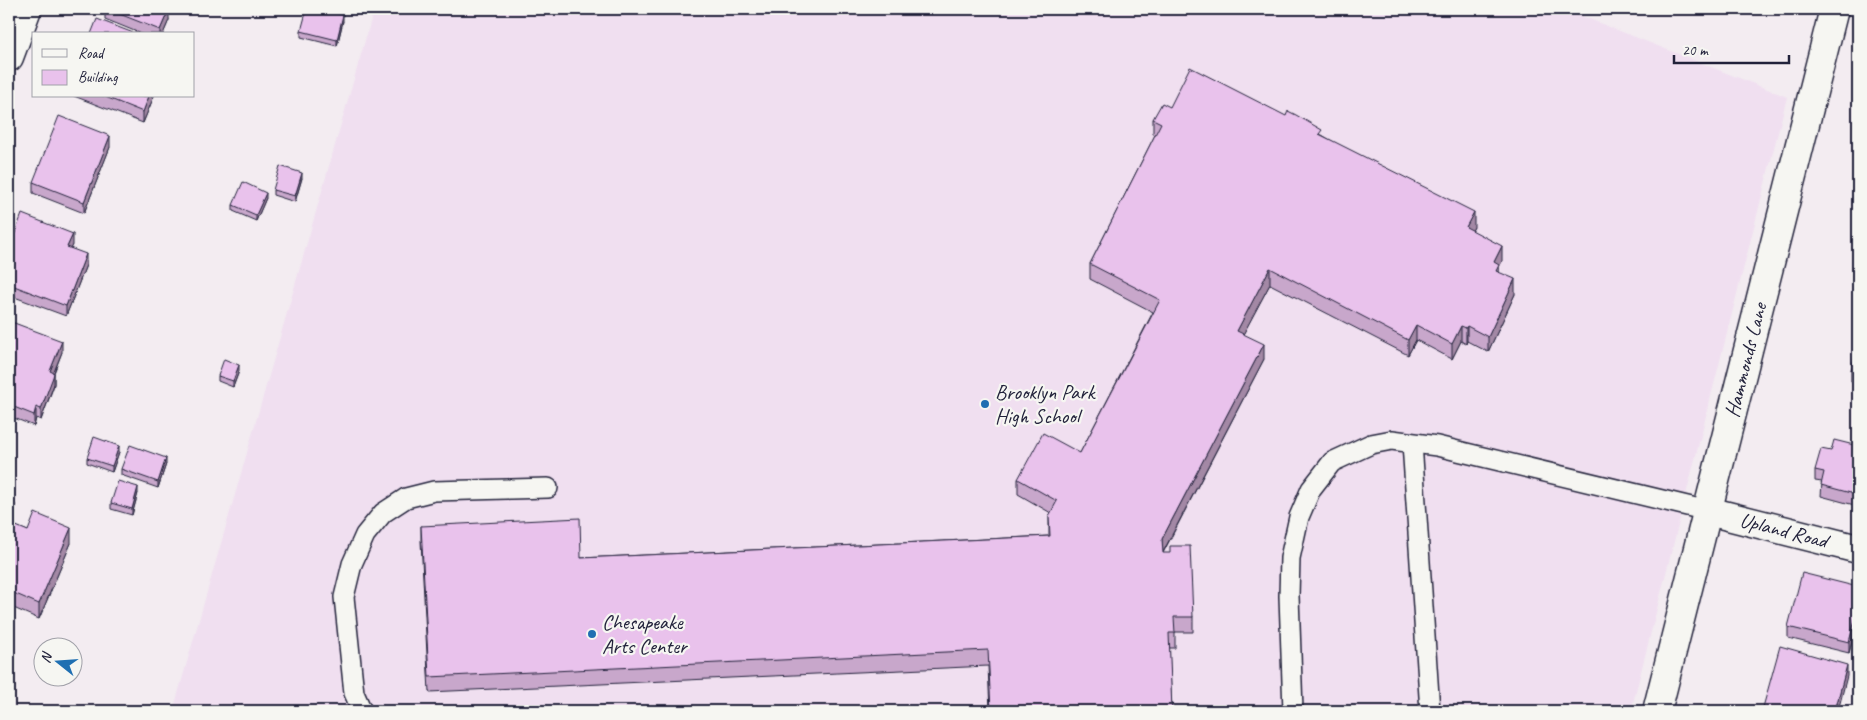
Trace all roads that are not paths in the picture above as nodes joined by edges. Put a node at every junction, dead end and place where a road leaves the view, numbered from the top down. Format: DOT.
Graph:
graph roads {
  1 [pos="27,9"];
  2 [pos="1834,9"];
  3 [pos="9,57"];
  4 [pos="1412,443"];
  5 [pos="548,488"];
  6 [pos="1708,511"];
  7 [pos="1858,549"];
  8 [pos="362,711"];
  9 [pos="1293,711"];
  10 [pos="1430,711"];
  11 [pos="1657,711"];
  1 -- 3 [label="street"];
  2 -- 6 [label="street, Hammonds Lane"];
  4 -- 6 [label="lane"];
  4 -- 9 [label="lane"];
  4 -- 10 [label="lane"];
  5 -- 8 [label="lane"];
  6 -- 7 [label="street, Upland Road"];
  6 -- 11 [label="street, Hammonds Lane"];
}
